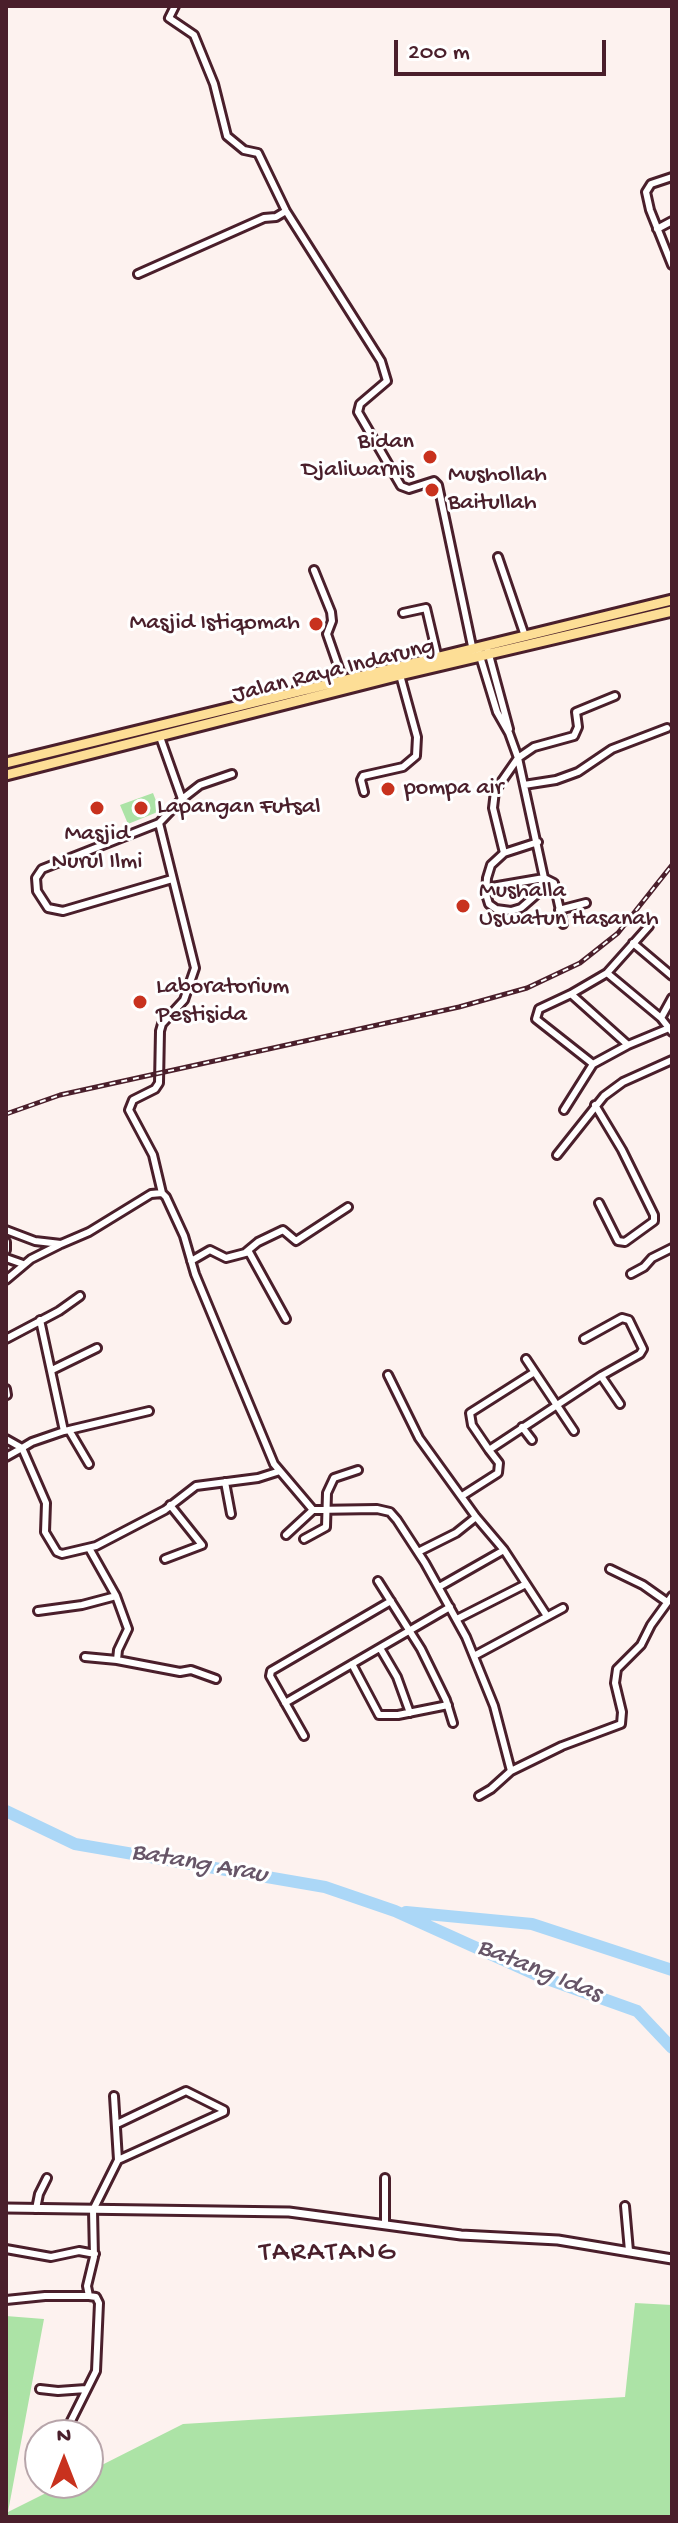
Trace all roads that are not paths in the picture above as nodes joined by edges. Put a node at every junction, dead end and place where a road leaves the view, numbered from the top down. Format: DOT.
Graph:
graph roads {
  1 [pos="175,6"];
  2 [pos="672,177"];
  3 [pos="286,211"];
  4 [pos="672,221"];
  5 [pos="657,229"];
  6 [pos="672,265"];
  7 [pos="138,274"];
  8 [pos="498,557"];
  9 [pos="314,570"];
  10 [pos="672,600"];
  11 [pos="672,611"];
  12 [pos="403,613"];
  13 [pos="623,617"];
  14 [pos="525,636"];
  15 [pos="480,652"];
  16 [pos="438,659"];
  17 [pos="400,675"];
  18 [pos="351,682"];
  19 [pos="615,696"];
  20 [pos="170,723"];
  21 [pos="667,728"];
  22 [pos="174,734"];
  23 [pos="160,737"];
  24 [pos="518,758"];
  25 [pos="7,760"];
  26 [pos="232,774"];
  27 [pos="6,775"];
  28 [pos="524,785"];
  29 [pos="364,792"];
  30 [pos="182,799"];
  31 [pos="159,823"];
  32 [pos="538,842"];
  33 [pos="504,853"];
  34 [pos="544,878"];
  35 [pos="172,879"];
  36 [pos="486,888"];
  37 [pos="586,903"];
  38 [pos="559,910"];
  39 [pos="563,924"];
  40 [pos="649,926"];
  41 [pos="633,943"];
  42 [pos="607,973"];
  43 [pos="672,976"];
  44 [pos="571,994"];
  45 [pos="672,998"];
  46 [pos="661,1018"];
  47 [pos="670,1030"];
  48 [pos="628,1045"];
  49 [pos="672,1060"];
  50 [pos="593,1064"];
  51 [pos="595,1105"];
  52 [pos="564,1110"];
  53 [pos="557,1155"];
  54 [pos="162,1193"];
  55 [pos="599,1203"];
  56 [pos="348,1207"];
  57 [pos="6,1230"];
  58 [pos="6,1242"];
  59 [pos="61,1244"];
  60 [pos="672,1248"];
  61 [pos="6,1250"];
  62 [pos="246,1252"];
  63 [pos="6,1258"];
  64 [pos="191,1261"];
  65 [pos="23,1264"];
  66 [pos="631,1274"];
  67 [pos="6,1280"];
  68 [pos="80,1296"];
  69 [pos="286,1319"];
  70 [pos="40,1320"];
  71 [pos="6,1339"];
  72 [pos="584,1339"];
  73 [pos="97,1348"];
  74 [pos="526,1359"];
  75 [pos="52,1370"];
  76 [pos="533,1373"];
  77 [pos="388,1375"];
  78 [pos="601,1376"];
  79 [pos="620,1404"];
  80 [pos="555,1405"];
  81 [pos="149,1411"];
  82 [pos="522,1427"];
  83 [pos="66,1431"];
  84 [pos="574,1431"];
  85 [pos="6,1439"];
  86 [pos="532,1440"];
  87 [pos="22,1448"];
  88 [pos="489,1450"];
  89 [pos="6,1457"];
  90 [pos="89,1464"];
  91 [pos="358,1470"];
  92 [pos="280,1471"];
  93 [pos="225,1482"];
  94 [pos="462,1496"];
  95 [pos="170,1505"];
  96 [pos="313,1510"];
  97 [pos="326,1510"];
  98 [pos="231,1514"];
  99 [pos="476,1517"];
  100 [pos="286,1535"];
  101 [pos="304,1539"];
  102 [pos="89,1548"];
  103 [pos="504,1550"];
  104 [pos="418,1552"];
  105 [pos="165,1559"];
  106 [pos="610,1569"];
  107 [pos="378,1581"];
  108 [pos="526,1584"];
  109 [pos="439,1587"];
  110 [pos="116,1596"];
  111 [pos="670,1599"];
  112 [pos="391,1601"];
  113 [pos="450,1607"];
  114 [pos="563,1608"];
  115 [pos="662,1609"];
  116 [pos="38,1611"];
  117 [pos="672,1615"];
  118 [pos="547,1616"];
  119 [pos="457,1619"];
  120 [pos="409,1631"];
  121 [pos="380,1648"];
  122 [pos="474,1656"];
  123 [pos="85,1657"];
  124 [pos="117,1660"];
  125 [pos="352,1664"];
  126 [pos="216,1679"];
  127 [pos="285,1703"];
  128 [pos="448,1705"];
  129 [pos="410,1713"];
  130 [pos="453,1723"];
  131 [pos="304,1736"];
  132 [pos="511,1771"];
  133 [pos="479,1796"];
  134 [pos="114,2096"];
  135 [pos="117,2124"];
  136 [pos="118,2160"];
  137 [pos="47,2178"];
  138 [pos="385,2178"];
  139 [pos="625,2206"];
  140 [pos="6,2208"];
  141 [pos="36,2209"];
  142 [pos="93,2210"];
  143 [pos="385,2224"];
  144 [pos="6,2249"];
  145 [pos="629,2251"];
  146 [pos="95,2254"];
  147 [pos="672,2259"];
  148 [pos="89,2296"];
  149 [pos="6,2300"];
  150 [pos="40,2389"];
  151 [pos="86,2389"];
  152 [pos="72,2419"];
  1 -- 3 [label="street"];
  2 -- 5 [label="street"];
  3 -- 7 [label="street"];
  3 -- 15 [label="street"];
  4 -- 5 [label="street"];
  5 -- 6 [label="street"];
  8 -- 14 [label="street"];
  9 -- 18 [label="street"];
  10 -- 13 [label="highway, Jalan Raya Indarung"];
  11 -- 13 [label="highway, Jalan Raya Indarung"];
  12 -- 16 [label="street"];
  13 -- 14 [label="highway, Jalan Raya Indarung"];
  13 -- 15 [label="highway, Jalan Raya Indarung"];
  14 -- 15 [label="highway, Jalan Raya Indarung"];
  15 -- 16 [label="highway, Jalan Raya Indarung"];
  15 -- 17 [label="highway, Jalan Raya Indarung"];
  15 -- 24 [label="street"];
  16 -- 18 [label="highway, Jalan Raya Indarung"];
  17 -- 18 [label="highway, Jalan Raya Indarung"];
  17 -- 29 [label="street"];
  18 -- 20 [label="highway, Jalan Raya Indarung"];
  18 -- 22 [label="highway, Jalan Raya Indarung"];
  19 -- 24 [label="street"];
  20 -- 22 [label="highway"];
  20 -- 25 [label="highway, Jalan Raya Indarung"];
  21 -- 28 [label="street"];
  22 -- 23 [label="highway, Jalan Raya Indarung"];
  23 -- 27 [label="highway, Jalan Raya Indarung"];
  23 -- 30 [label="street"];
  24 -- 28 [label="street"];
  24 -- 33 [label="street"];
  26 -- 30 [label="street"];
  28 -- 32 [label="street"];
  30 -- 31 [label="street"];
  31 -- 35 [label="street"];
  31 -- 35 [label="street"];
  32 -- 33 [label="street"];
  32 -- 34 [label="street"];
  33 -- 36 [label="street"];
  34 -- 36 [label="street"];
  34 -- 36 [label="street"];
  34 -- 38 [label="street"];
  35 -- 54 [label="street"];
  37 -- 38 [label="street"];
  38 -- 39 [label="street"];
  40 -- 41 [label="street"];
  41 -- 42 [label="street"];
  41 -- 43 [label="street"];
  42 -- 44 [label="street"];
  42 -- 46 [label="street"];
  44 -- 48 [label="street"];
  44 -- 50 [label="street"];
  45 -- 46 [label="street"];
  46 -- 47 [label="street"];
  47 -- 48 [label="street"];
  48 -- 50 [label="street"];
  49 -- 51 [label="street"];
  50 -- 52 [label="street"];
  51 -- 53 [label="street"];
  51 -- 55 [label="street"];
  54 -- 59 [label="street"];
  54 -- 64 [label="street"];
  56 -- 62 [label="street"];
  57 -- 59 [label="street"];
  58 -- 61 [label="street"];
  59 -- 65 [label="street"];
  60 -- 66 [label="street"];
  62 -- 64 [label="street"];
  62 -- 69 [label="street"];
  63 -- 65 [label="street"];
  64 -- 92 [label="street"];
  65 -- 67 [label="street"];
  68 -- 70 [label="street"];
  70 -- 71 [label="street"];
  70 -- 75 [label="street"];
  72 -- 78 [label="street"];
  73 -- 75 [label="street"];
  74 -- 76 [label="street"];
  75 -- 83 [label="street"];
  76 -- 80 [label="street"];
  76 -- 88 [label="street"];
  77 -- 94 [label="street"];
  78 -- 79 [label="street"];
  78 -- 80 [label="street"];
  80 -- 82 [label="street"];
  80 -- 84 [label="street"];
  81 -- 83 [label="street"];
  82 -- 86 [label="street"];
  82 -- 88 [label="street"];
  83 -- 87 [label="street"];
  83 -- 90 [label="street"];
  85 -- 87 [label="street"];
  87 -- 89 [label="street"];
  87 -- 102 [label="street"];
  88 -- 94 [label="street"];
  91 -- 97 [label="street"];
  92 -- 93 [label="street"];
  92 -- 96 [label="street"];
  93 -- 95 [label="street"];
  93 -- 98 [label="street"];
  94 -- 99 [label="street"];
  95 -- 102 [label="street"];
  95 -- 105 [label="street"];
  96 -- 97 [label="street"];
  96 -- 100 [label="street"];
  97 -- 101 [label="street"];
  97 -- 104 [label="street"];
  99 -- 103 [label="street"];
  99 -- 104 [label="street"];
  102 -- 110 [label="street"];
  103 -- 108 [label="street"];
  103 -- 109 [label="street"];
  104 -- 109 [label="street"];
  106 -- 111 [label="street"];
  107 -- 112 [label="street"];
  108 -- 118 [label="street"];
  108 -- 119 [label="street"];
  109 -- 113 [label="street"];
  110 -- 116 [label="street"];
  110 -- 124 [label="street"];
  111 -- 115 [label="street"];
  112 -- 120 [label="street"];
  112 -- 127 [label="street"];
  113 -- 119 [label="street"];
  113 -- 120 [label="street"];
  114 -- 118 [label="street"];
  115 -- 117 [label="street"];
  115 -- 132 [label="street"];
  118 -- 122 [label="street"];
  119 -- 122 [label="street"];
  120 -- 121 [label="street"];
  120 -- 128 [label="street"];
  121 -- 125 [label="street"];
  121 -- 129 [label="street"];
  122 -- 132 [label="street"];
  123 -- 124 [label="street"];
  124 -- 126 [label="street"];
  125 -- 127 [label="street"];
  125 -- 129 [label="street"];
  127 -- 131 [label="street"];
  128 -- 129 [label="street"];
  128 -- 130 [label="street"];
  132 -- 133 [label="street"];
  134 -- 135 [label="street"];
  135 -- 136 [label="street"];
  135 -- 136 [label="street"];
  136 -- 142 [label="street"];
  137 -- 141 [label="street"];
  138 -- 143 [label="street"];
  139 -- 145 [label="street"];
  140 -- 141 [label="street"];
  141 -- 142 [label="street"];
  142 -- 143 [label="street"];
  142 -- 146 [label="street"];
  143 -- 145 [label="street"];
  144 -- 146 [label="street"];
  145 -- 147 [label="street"];
  146 -- 148 [label="street"];
  148 -- 149 [label="street"];
  148 -- 151 [label="street"];
  150 -- 151 [label="street"];
  151 -- 152 [label="street"];
}
